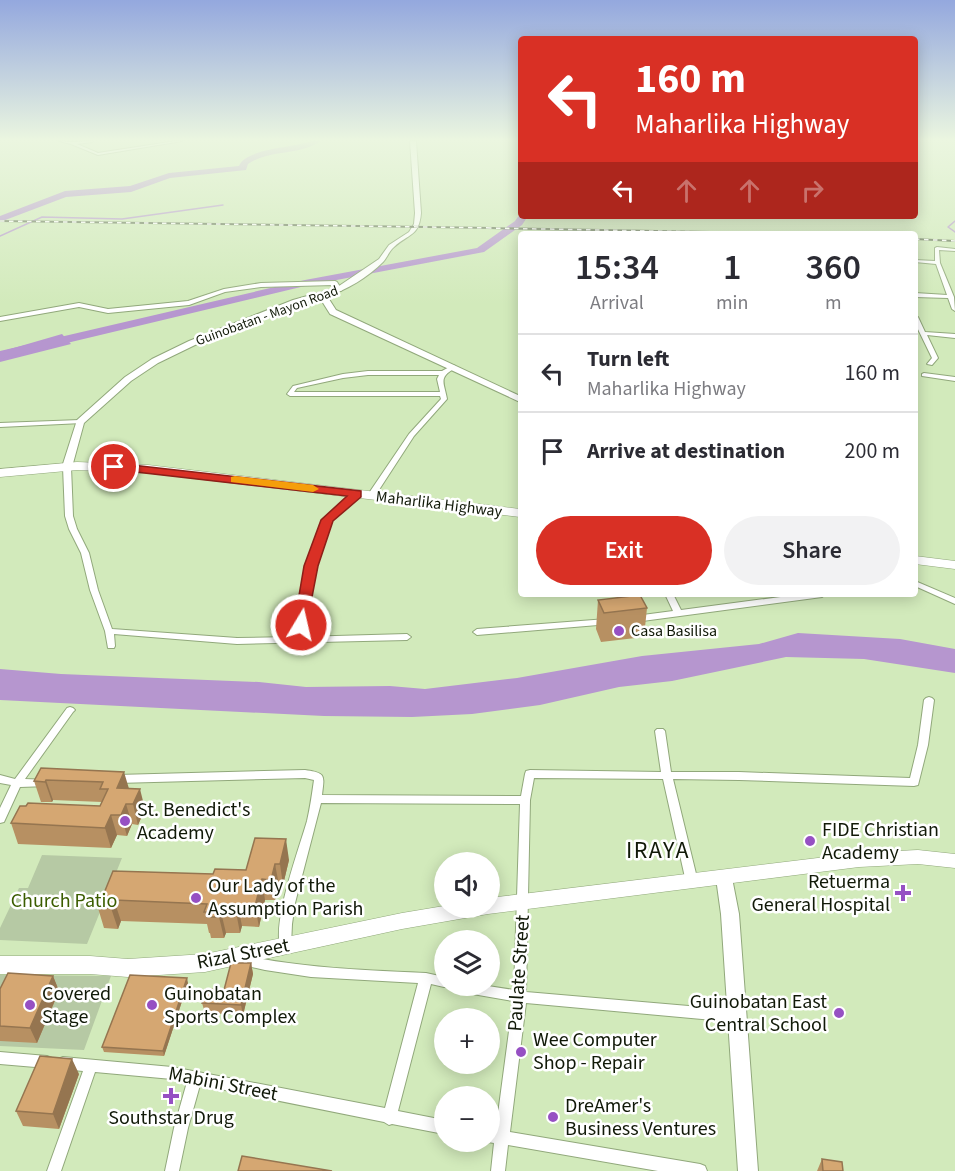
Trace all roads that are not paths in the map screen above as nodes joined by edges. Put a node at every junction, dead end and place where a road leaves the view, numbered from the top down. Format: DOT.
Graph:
graph roads {
  1 [pos="415,196"];
  2 [pos="955,250"];
  3 [pos="918,261"];
  4 [pos="938,263"];
  5 [pos="339,290"];
  6 [pos="323,294"];
  7 [pos="918,295"];
  8 [pos="951,297"];
  9 [pos="955,309"];
  10 [pos="0,319"];
  11 [pos="918,324"];
  12 [pos="922,333"];
  13 [pos="955,336"];
  14 [pos="930,364"];
  15 [pos="453,367"];
  16 [pos="443,373"];
  17 [pos="924,375"];
  18 [pos="955,379"];
  19 [pos="443,394"];
  20 [pos="518,398"];
  21 [pos="80,422"];
  22 [pos="0,425"];
  23 [pos="67,466"];
  24 [pos="0,473"];
  25 [pos="357,494"];
  26 [pos="371,496"];
  27 [pos="518,513"];
  28 [pos="918,560"];
  29 [pos="955,565"];
  30 [pos="918,584"];
  31 [pos="670,597"];
  32 [pos="800,597"];
  33 [pos="955,601"];
  34 [pos="678,614"];
  35 [pos="110,632"];
  36 [pos="477,632"];
  37 [pos="407,637"];
  38 [pos="295,639"];
  39 [pos="111,646"];
  40 [pos="929,700"];
  41 [pos="70,710"];
  42 [pos="660,731"];
  43 [pos="667,776"];
  44 [pos="0,779"];
  45 [pos="110,779"];
  46 [pos="16,783"];
  47 [pos="52,783"];
  48 [pos="317,799"];
  49 [pos="525,800"];
  50 [pos="3,807"];
  51 [pos="0,819"];
  52 [pos="955,861"];
  53 [pos="724,878"];
  54 [pos="692,882"];
  55 [pos="524,901"];
  56 [pos="500,904"];
  57 [pos="434,916"];
  58 [pos="285,945"];
  59 [pos="236,958"];
  60 [pos="0,965"];
  61 [pos="426,978"];
  62 [pos="434,980"];
  63 [pos="500,993"];
  64 [pos="519,997"];
  65 [pos="735,1016"];
  66 [pos="1,1060"];
  67 [pos="91,1066"];
  68 [pos="195,1079"];
  69 [pos="500,1107"];
  70 [pos="389,1118"];
  71 [pos="434,1125"];
  72 [pos="500,1137"];
  73 [pos="496,1152"];
  74 [pos="54,1171"];
  75 [pos="172,1171"];
  76 [pos="498,1171"];
  77 [pos="700,1171"];
  78 [pos="748,1171"];
  1 -- 5 [label="main road, Guinobatan - Mayon Road"];
  2 -- 4 [label="street"];
  3 -- 4 [label="street"];
  4 -- 8 [label="street"];
  5 -- 6 [label="main road, Guinobatan - Mayon Road"];
  5 -- 10 [label="street"];
  6 -- 15 [label="main road"];
  6 -- 21 [label="main road, Guinobatan - Mayon Road"];
  7 -- 8 [label="street"];
  8 -- 9 [label="street"];
  11 -- 12 [label="street"];
  12 -- 13 [label="street"];
  12 -- 14 [label="street"];
  15 -- 16 [label="street"];
  15 -- 20 [label="main road"];
  16 -- 19 [label="street"];
  16 -- 19 [label="street"];
  17 -- 18 [label="street"];
  19 -- 26 [label="street"];
  21 -- 22 [label="street"];
  21 -- 23 [label="main road"];
  23 -- 24 [label="highway, Maharlika Highway"];
  23 -- 25 [label="highway, Maharlika Highway"];
  23 -- 35 [label="street"];
  25 -- 26 [label="highway, Maharlika Highway"];
  25 -- 38 [label="street"];
  26 -- 27 [label="highway, Maharlika Highway"];
  28 -- 29 [label="highway"];
  30 -- 33 [label="street"];
  31 -- 34 [label="street"];
  32 -- 34 [label="street"];
  34 -- 36 [label="street"];
  35 -- 38 [label="street"];
  35 -- 39 [label="street"];
  37 -- 38 [label="street"];
  40 -- 43 [label="street"];
  41 -- 46 [label="street"];
  42 -- 43 [label="street"];
  43 -- 49 [label="street, Paulate Street"];
  43 -- 54 [label="street"];
  44 -- 46 [label="street"];
  45 -- 48 [label="street"];
  46 -- 47 [label="street"];
  46 -- 50 [label="street"];
  48 -- 49 [label="street"];
  48 -- 58 [label="street"];
  49 -- 55 [label="street, Paulate Street"];
  50 -- 51 [label="street"];
  52 -- 53 [label="main road"];
  53 -- 54 [label="main road"];
  53 -- 65 [label="main road"];
  54 -- 55 [label="main road"];
  55 -- 56 [label="main road"];
  55 -- 64 [label="street, Paulate Street"];
  57 -- 58 [label="main road, Rizal Street"];
  58 -- 59 [label="main road, Rizal Street"];
  59 -- 60 [label="main road, Rizal Street"];
  59 -- 61 [label="street"];
  61 -- 62 [label="street"];
  61 -- 70 [label="street"];
  63 -- 64 [label="street"];
  64 -- 65 [label="street"];
  64 -- 69 [label="street, Paulate Street"];
  65 -- 78 [label="main road"];
  66 -- 67 [label="street, Mabini Street"];
  67 -- 68 [label="street, Mabini Street"];
  67 -- 74 [label="street"];
  68 -- 70 [label="street, Mabini Street"];
  68 -- 75 [label="street"];
  70 -- 71 [label="street, Mabini Street"];
  72 -- 77 [label="street"];
  73 -- 76 [label="street, Paulate Street"];
}
